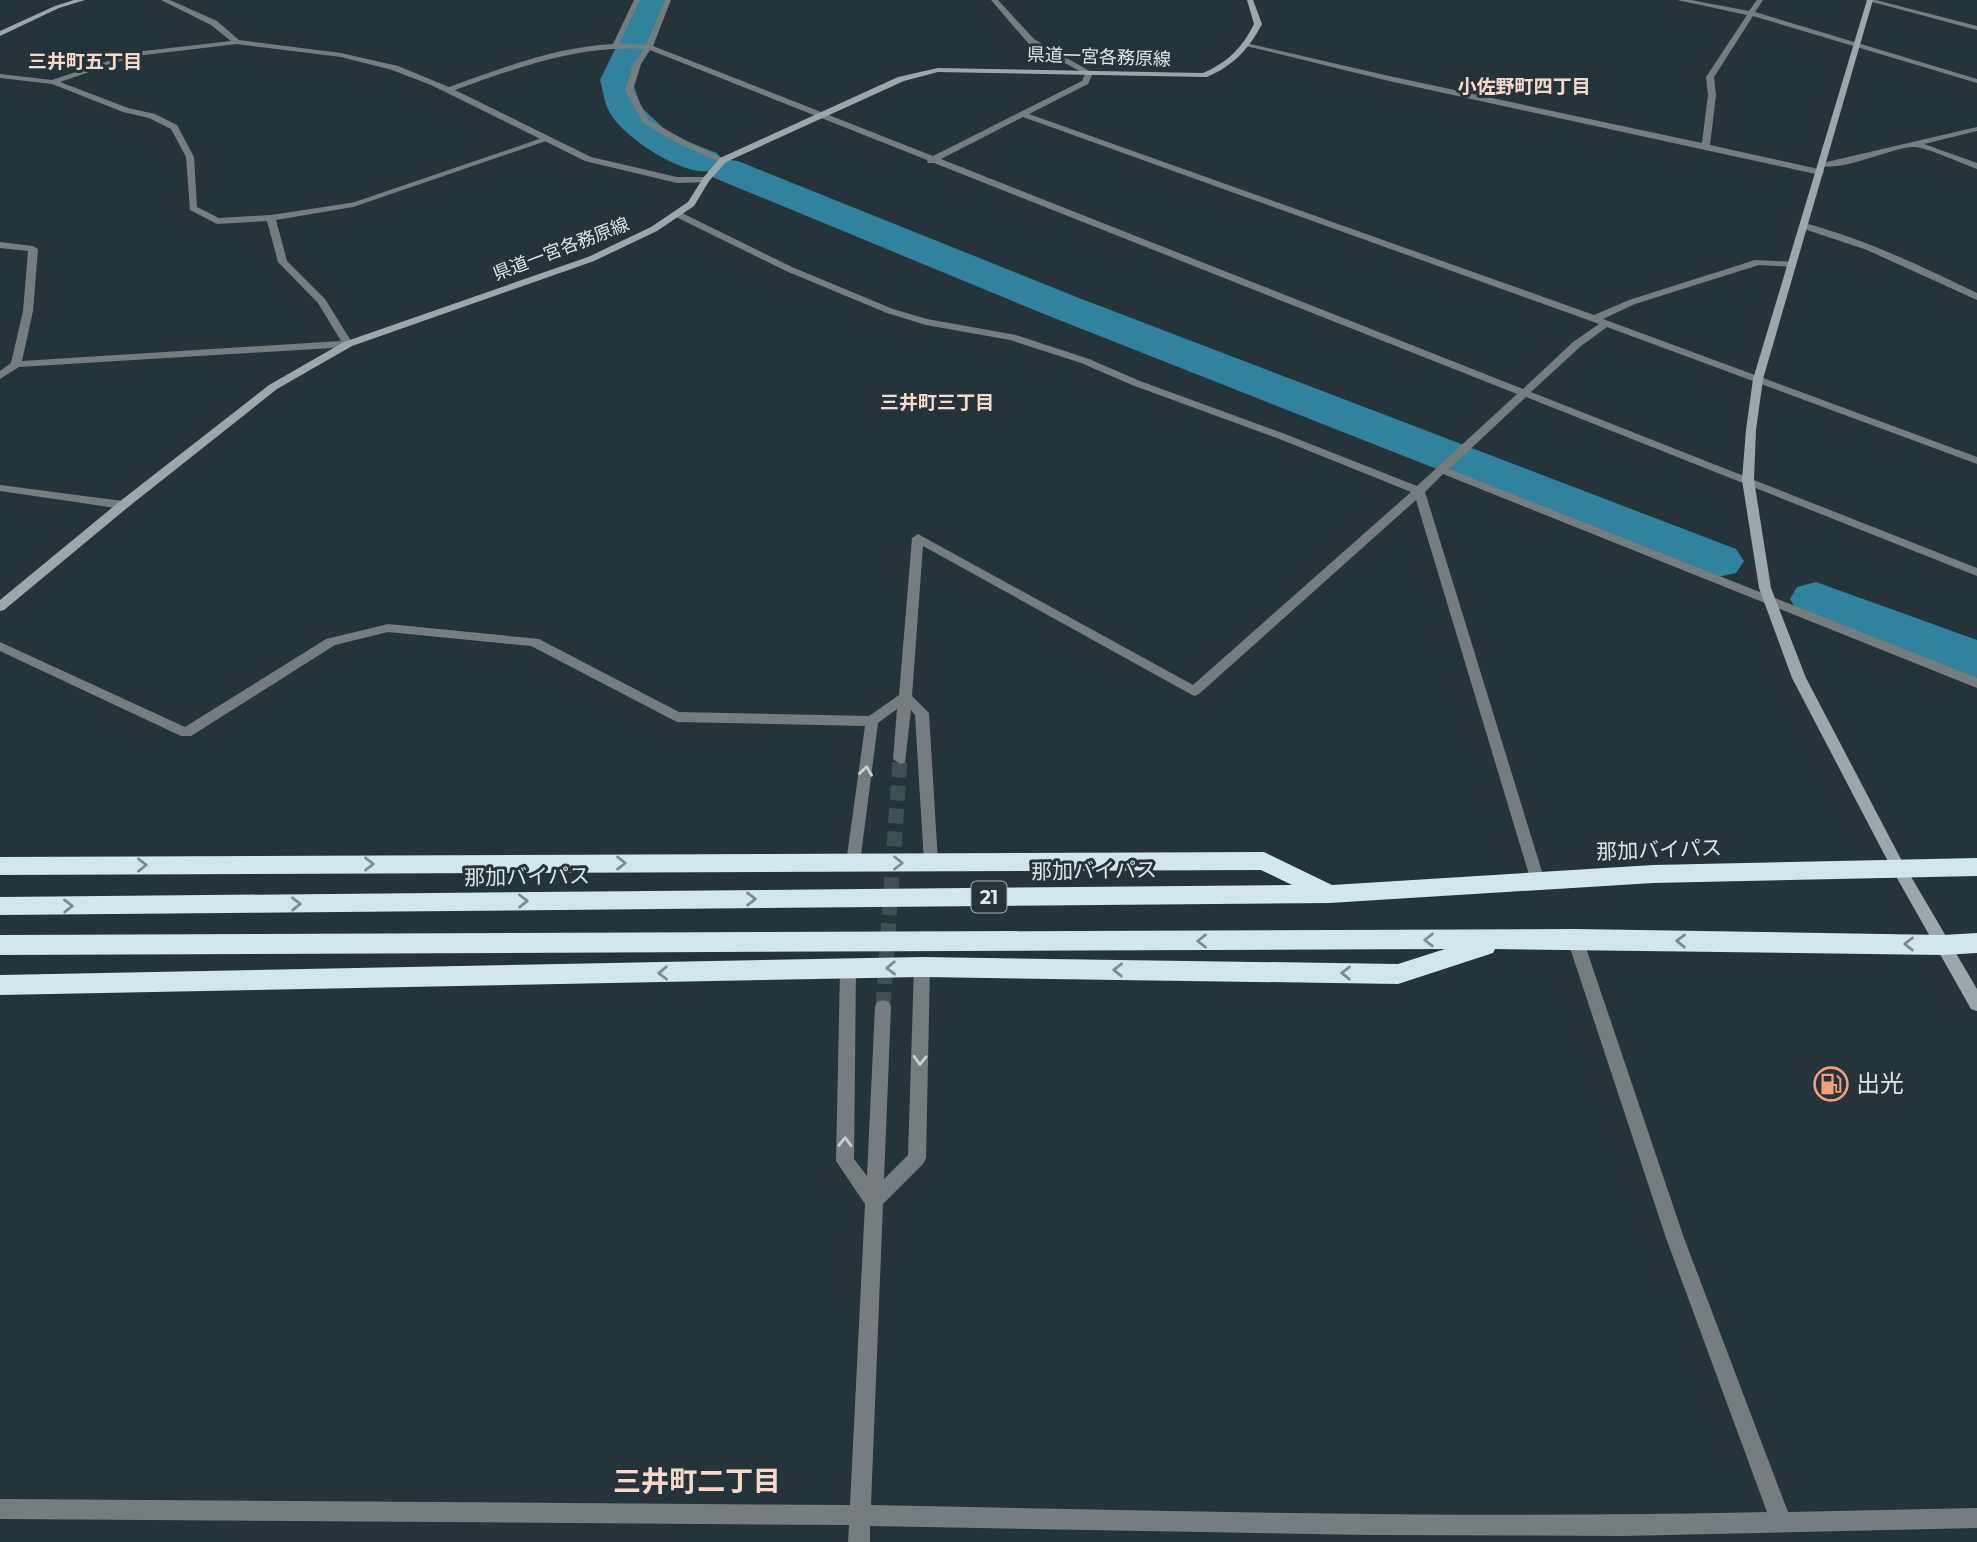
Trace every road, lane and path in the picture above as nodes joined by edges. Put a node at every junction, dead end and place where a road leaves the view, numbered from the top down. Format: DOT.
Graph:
graph roads {
  1 [pos="82,0"];
  2 [pos="164,0"];
  3 [pos="637,0"];
  4 [pos="668,0"];
  5 [pos="994,0"];
  6 [pos="1250,0"];
  7 [pos="1680,0"];
  8 [pos="1760,0"];
  9 [pos="1869,0"];
  10 [pos="1753,14"];
  11 [pos="1977,28"];
  12 [pos="0,34"];
  13 [pos="237,42"];
  14 [pos="620,45"];
  15 [pos="1246,45"];
  16 [pos="1856,45"];
  17 [pos="646,47"];
  18 [pos="1089,73"];
  19 [pos="0,76"];
  20 [pos="1977,81"];
  21 [pos="53,82"];
  22 [pos="448,90"];
  23 [pos="1022,114"];
  24 [pos="817,116"];
  25 [pos="1977,129"];
  26 [pos="548,139"];
  27 [pos="1912,143"];
  28 [pos="1706,146"];
  29 [pos="723,160"];
  30 [pos="931,161"];
  31 [pos="1977,166"];
  32 [pos="1821,168"];
  33 [pos="706,180"];
  34 [pos="679,215"];
  35 [pos="271,218"];
  36 [pos="1804,226"];
  37 [pos="0,244"];
  38 [pos="1793,264"];
  39 [pos="1977,297"];
  40 [pos="1594,319"];
  41 [pos="1606,323"];
  42 [pos="348,344"];
  43 [pos="16,364"];
  44 [pos="0,376"];
  45 [pos="1758,379"];
  46 [pos="1524,394"];
  47 [pos="1977,461"];
  48 [pos="1452,462"];
  49 [pos="1748,480"];
  50 [pos="0,488"];
  51 [pos="1419,491"];
  52 [pos="123,505"];
  53 [pos="1977,572"];
  54 [pos="1769,598"];
  55 [pos="0,607"];
  56 [pos="0,646"];
  57 [pos="1977,684"];
  58 [pos="905,697"];
  59 [pos="872,721"];
  60 [pos="900,759"];
  61 [pos="931,862"];
  62 [pos="853,863"];
  63 [pos="0,866"];
  64 [pos="1898,867"];
  65 [pos="1977,867"];
  66 [pos="1537,878"];
  67 [pos="1329,894"];
  68 [pos="0,906"];
  69 [pos="1507,939"];
  70 [pos="1575,939"];
  71 [pos="1977,943"];
  72 [pos="0,945"];
  73 [pos="1943,945"];
  74 [pos="922,967"];
  75 [pos="848,970"];
  76 [pos="0,985"];
  77 [pos="1977,1004"];
  78 [pos="883,1007"];
  79 [pos="874,1201"];
  80 [pos="0,1509"];
  81 [pos="860,1515"];
  82 [pos="1977,1518"];
  83 [pos="1781,1521"];
  84 [pos="859,1542"];
  1 -- 12 [label="main road"];
  2 -- 13 [label="street"];
  3 -- 14 [label="street"];
  4 -- 17 [label="street"];
  5 -- 18 [label="street"];
  6 -- 15 [label="main road"];
  7 -- 10 [label="street"];
  8 -- 10 [label="street"];
  9 -- 11 [label="street"];
  9 -- 16 [label="main road"];
  10 -- 16 [label="street"];
  10 -- 28 [label="street"];
  13 -- 21 [label="street"];
  13 -- 22 [label="street"];
  14 -- 17 [label="street"];
  14 -- 22 [label="street"];
  15 -- 18 [label="main road, 県道一宮各務原線"];
  15 -- 28 [label="street"];
  16 -- 20 [label="street"];
  16 -- 32 [label="main road"];
  17 -- 24 [label="street"];
  17 -- 29 [label="street"];
  18 -- 23 [label="street"];
  18 -- 24 [label="main road, 県道一宮各務原線"];
  19 -- 21 [label="street"];
  21 -- 35 [label="street"];
  22 -- 26 [label="street"];
  23 -- 30 [label="street"];
  23 -- 40 [label="street"];
  24 -- 29 [label="main road, 県道一宮各務原線"];
  24 -- 30 [label="street"];
  25 -- 27 [label="street"];
  26 -- 33 [label="street"];
  26 -- 35 [label="street"];
  27 -- 31 [label="street"];
  27 -- 32 [label="street"];
  28 -- 32 [label="street"];
  29 -- 33 [label="main road, 県道一宮各務原線"];
  30 -- 46 [label="street"];
  32 -- 36 [label="main road"];
  33 -- 34 [label="main road, 県道一宮各務原線"];
  34 -- 42 [label="main road, 県道一宮各務原線"];
  34 -- 51 [label="street"];
  35 -- 42 [label="street"];
  36 -- 38 [label="main road"];
  36 -- 39 [label="street"];
  37 -- 43 [label="street"];
  38 -- 40 [label="street"];
  38 -- 45 [label="main road"];
  40 -- 41 [label="street"];
  41 -- 45 [label="street"];
  41 -- 46 [label="street"];
  42 -- 43 [label="street"];
  42 -- 52 [label="main road, 県道一宮各務原線"];
  43 -- 44 [label="street"];
  45 -- 47 [label="street"];
  45 -- 49 [label="main road"];
  46 -- 48 [label="street"];
  46 -- 49 [label="street"];
  48 -- 51 [label="street"];
  48 -- 54 [label="street"];
  49 -- 53 [label="street"];
  49 -- 54 [label="main road"];
  50 -- 52 [label="street"];
  51 -- 58 [label="street"];
  51 -- 66 [label="street"];
  52 -- 55 [label="main road, 県道一宮各務原線"];
  54 -- 57 [label="street"];
  54 -- 64 [label="main road"];
  56 -- 59 [label="street"];
  58 -- 59 [label="street"];
  58 -- 60 [label="street"];
  58 -- 61 [label="street"];
  62 -- 59 [label="street, one-way"];
  62 -- 61 [label="highway, one-way"];
  61 -- 67 [label="highway"];
  63 -- 62 [label="highway, one-way"];
  64 -- 65 [label="highway, 那加バイパス / 21"];
  64 -- 66 [label="highway, 那加バイパス / 21"];
  64 -- 73 [label="main road"];
  66 -- 67 [label="highway, 那加バイパス / 21"];
  68 -- 67 [label="highway, 那加バイパス / 21, one-way"];
  69 -- 70 [label="highway, 21"];
  69 -- 72 [label="highway, 21, one-way"];
  69 -- 74 [label="highway, one-way"];
  73 -- 70 [label="highway, 21, one-way"];
  70 -- 83 [label="street"];
  71 -- 73 [label="highway, 21"];
  73 -- 77 [label="main road"];
  74 -- 75 [label="highway, one-way"];
  74 -- 79 [label="street, one-way"];
  75 -- 76 [label="highway, one-way"];
  79 -- 75 [label="street, one-way"];
  78 -- 79 [label="street"];
  79 -- 81 [label="street"];
  80 -- 81 [label="street"];
  81 -- 83 [label="street"];
  81 -- 84 [label="street"];
  82 -- 83 [label="street"];
}
